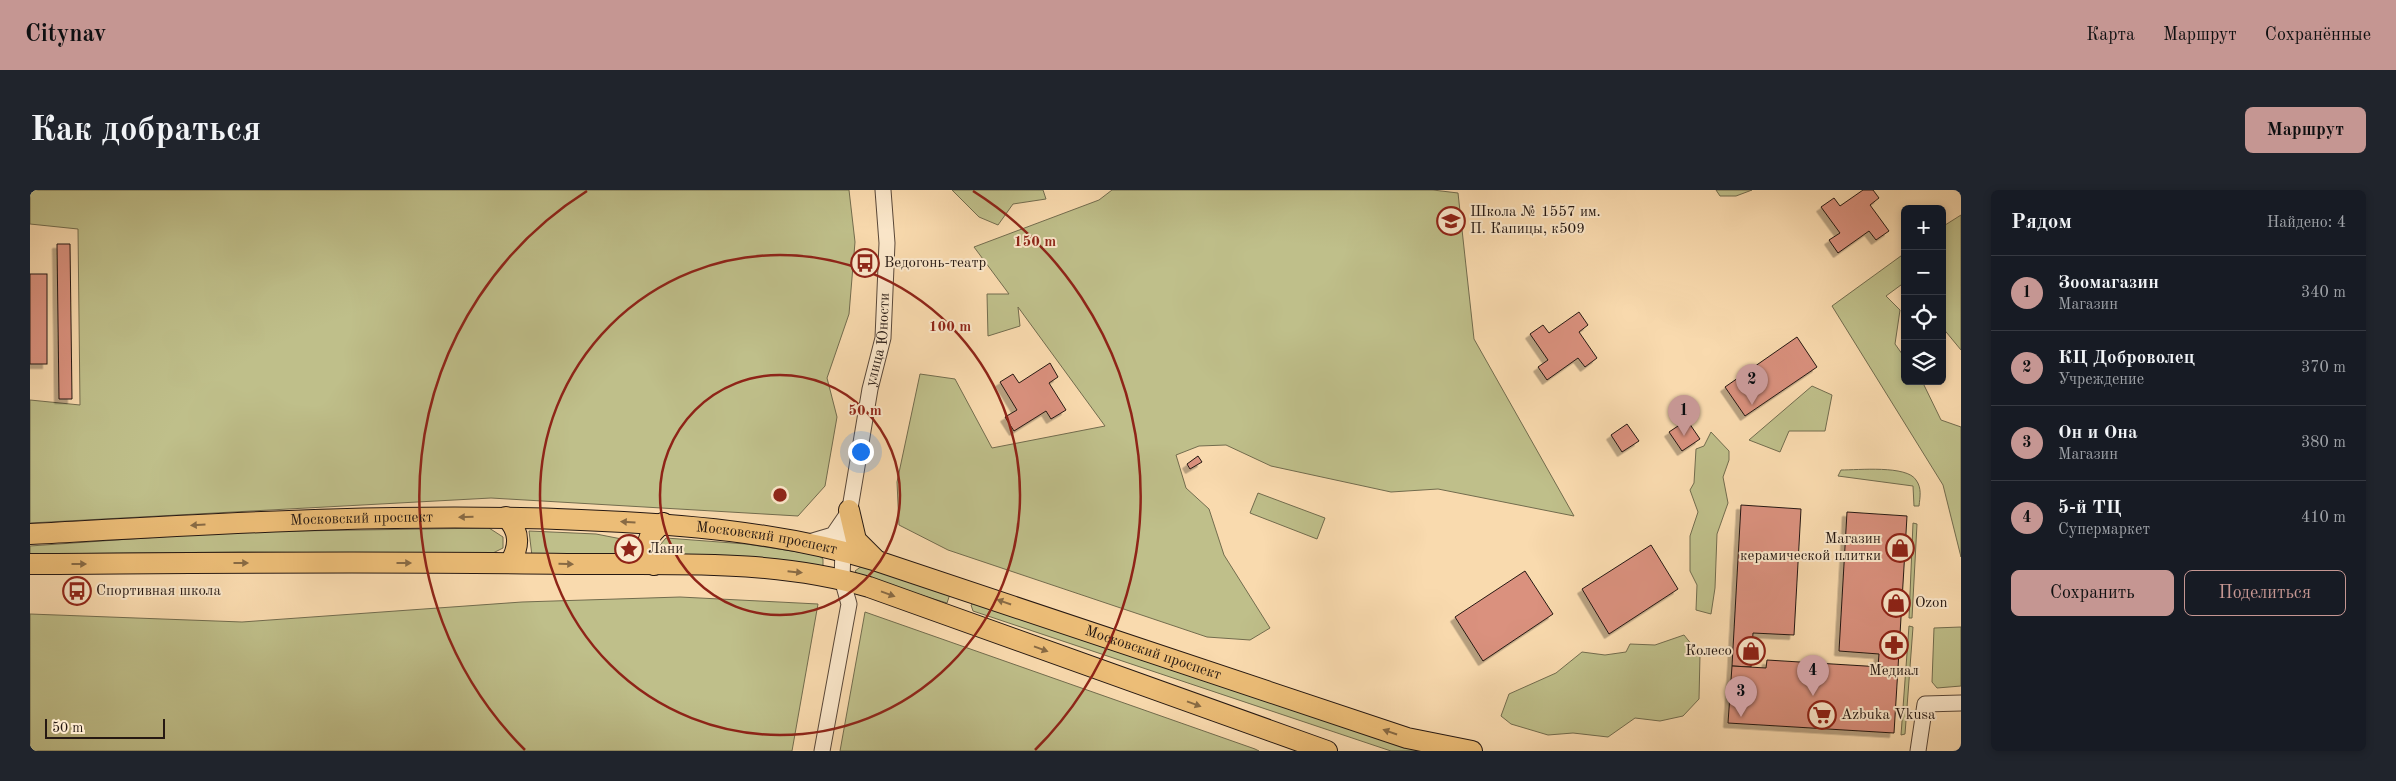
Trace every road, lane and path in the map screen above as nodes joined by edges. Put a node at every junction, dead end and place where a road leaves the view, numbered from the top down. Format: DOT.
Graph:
graph roads {
  1 [pos="882,190"];
  2 [pos="849,510"];
  3 [pos="506,517"];
  4 [pos="663,524"];
  5 [pos="30,534"];
  6 [pos="806,542"];
  7 [pos="842,550"];
  8 [pos="877,560"];
  9 [pos="510,563"];
  10 [pos="30,564"];
  11 [pos="654,565"];
  12 [pos="842,579"];
  13 [pos="965,589"];
  14 [pos="955,618"];
  15 [pos="1961,704"];
  16 [pos="822,751"];
  17 [pos="1327,751"];
  18 [pos="1472,751"];
  19 [pos="1918,751"];
  1 -- 2 [label="street, улица Юности"];
  2 -- 6 [label="street"];
  2 -- 7 [label="street, улица Юности"];
  2 -- 8 [label="main road"];
  4 -- 3 [label="main road, Московский проспект, one-way"];
  3 -- 5 [label="main road, Московский проспект, one-way"];
  3 -- 9 [label="main road"];
  4 -- 6 [label="main road, Московский проспект"];
  4 -- 11 [label="main road"];
  6 -- 7 [label="main road, Московский проспект"];
  7 -- 8 [label="main road, Московский проспект"];
  7 -- 12 [label="street, улица Юности"];
  8 -- 13 [label="main road, Московский проспект"];
  10 -- 9 [label="main road, Московский проспект, one-way"];
  9 -- 11 [label="main road, Московский проспект, one-way"];
  11 -- 12 [label="main road, Московский проспект, one-way"];
  12 -- 14 [label="main road, Московский проспект, one-way"];
  12 -- 16 [label="street, улица Юности"];
  13 -- 14 [label="main road"];
  18 -- 13 [label="main road, Московский проспект, one-way"];
  14 -- 17 [label="main road, Московский проспект, one-way"];
  15 -- 19 [label="street"];
}
